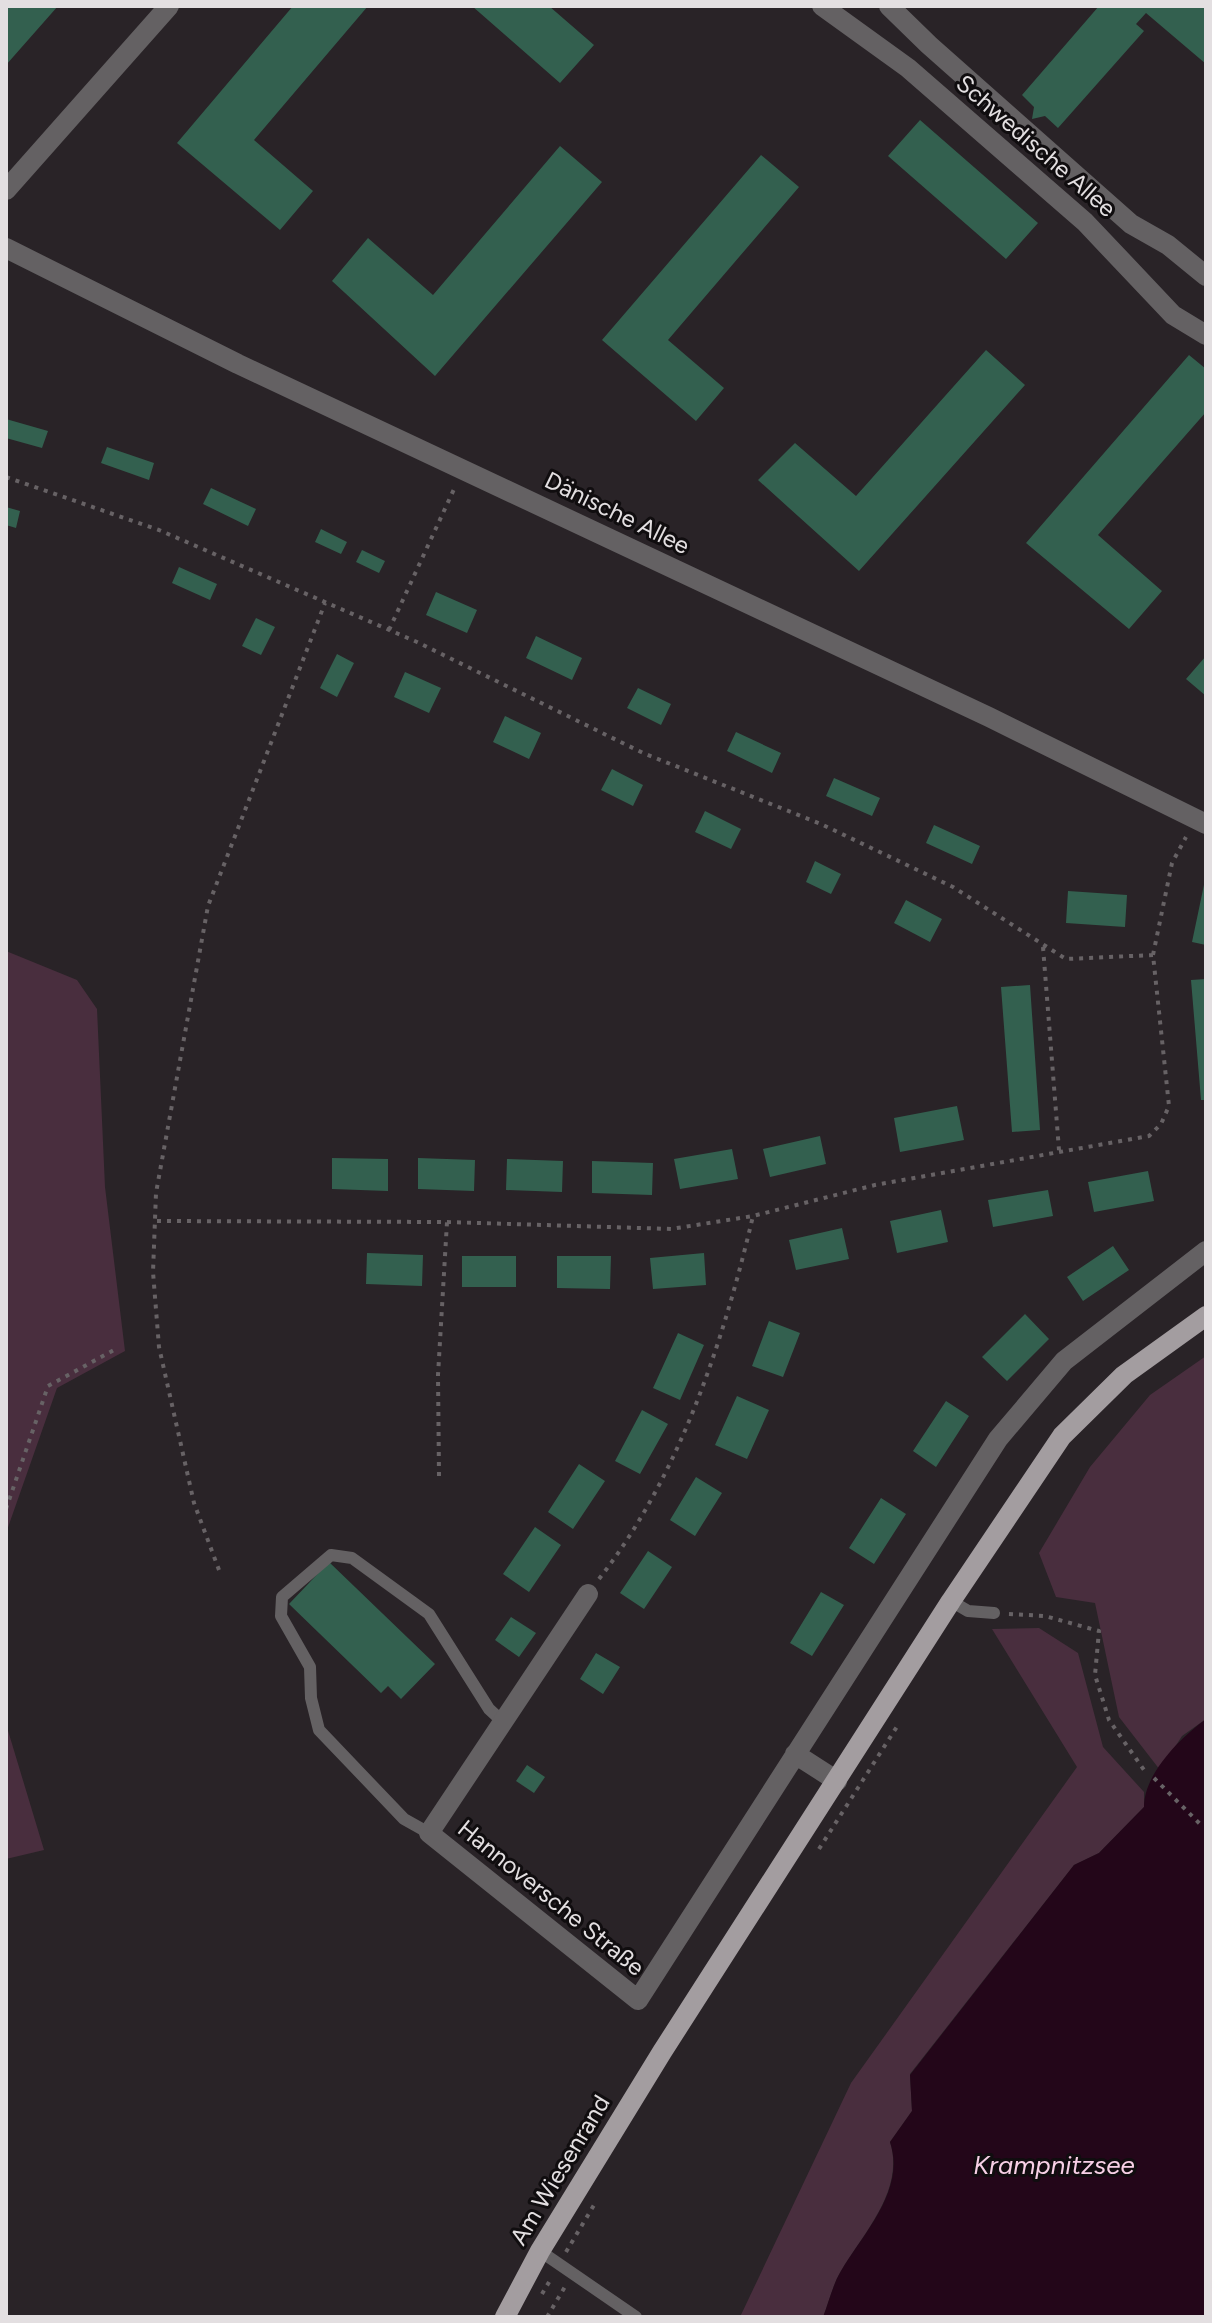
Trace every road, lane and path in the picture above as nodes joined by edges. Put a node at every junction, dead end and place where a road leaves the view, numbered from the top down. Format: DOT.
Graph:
graph roads {
  1 [pos="169,6"];
  2 [pos="822,6"];
  3 [pos="889,6"];
  4 [pos="6,190"];
  5 [pos="6,248"];
  6 [pos="1206,276"];
  7 [pos="1206,335"];
  8 [pos="463,468"];
  9 [pos="6,477"];
  10 [pos="325,603"];
  11 [pos="389,630"];
  12 [pos="1201,822"];
  13 [pos="1043,947"];
  14 [pos="1153,955"];
  15 [pos="1059,1150"];
  16 [pos="753,1216"];
  17 [pos="157,1221"];
  18 [pos="447,1222"];
  19 [pos="1206,1251"];
  20 [pos="1206,1316"];
  21 [pos="114,1350"];
  22 [pos="439,1476"];
  23 [pos="6,1509"];
  24 [pos="219,1570"];
  25 [pos="588,1594"];
  26 [pos="951,1601"];
  27 [pos="994,1613"];
  28 [pos="902,1719"];
  29 [pos="502,1721"];
  30 [pos="795,1754"];
  31 [pos="1144,1770"];
  32 [pos="1154,1778"];
  33 [pos="837,1781"];
  34 [pos="1201,1825"];
  35 [pos="429,1833"];
  36 [pos="811,1860"];
  37 [pos="598,2199"];
  38 [pos="540,2251"];
  39 [pos="559,2263"];
  40 [pos="573,2273"];
  41 [pos="537,2304"];
  42 [pos="505,2317"];
  43 [pos="547,2317"];
  44 [pos="636,2317"];
  1 -- 4 [label="street"];
  2 -- 7 [label="street, Schwedische Allee"];
  3 -- 6 [label="street, Schwedische Allee"];
  5 -- 8 [label="street, Dänische Allee"];
  8 -- 11 [label="path"];
  8 -- 12 [label="street, Dänische Allee"];
  9 -- 10 [label="path"];
  10 -- 11 [label="path"];
  10 -- 17 [label="path"];
  11 -- 13 [label="path"];
  12 -- 14 [label="path"];
  13 -- 14 [label="path"];
  13 -- 15 [label="path"];
  14 -- 15 [label="path"];
  15 -- 16 [label="path"];
  16 -- 18 [label="path"];
  16 -- 25 [label="path"];
  17 -- 18 [label="path"];
  17 -- 24 [label="path"];
  18 -- 22 [label="path"];
  19 -- 30 [label="street, Hannoversche Straße"];
  20 -- 26 [label="main road, Am Wiesenrand"];
  21 -- 23 [label="path"];
  25 -- 29 [label="street, Hannoversche Straße"];
  26 -- 27 [label="lane"];
  26 -- 33 [label="main road, Am Wiesenrand"];
  27 -- 31 [label="path"];
  28 -- 36 [label="path"];
  29 -- 35 [label="street, Hannoversche Straße"];
  29 -- 35 [label="lane"];
  30 -- 33 [label="street"];
  30 -- 35 [label="street, Hannoversche Straße"];
  32 -- 34 [label="path"];
  33 -- 38 [label="main road, Am Wiesenrand"];
  37 -- 39 [label="path"];
  38 -- 39 [label="lane"];
  38 -- 42 [label="main road, Am Wiesenrand"];
  39 -- 40 [label="lane"];
  39 -- 41 [label="path"];
  40 -- 43 [label="path"];
  40 -- 44 [label="lane"];
}
